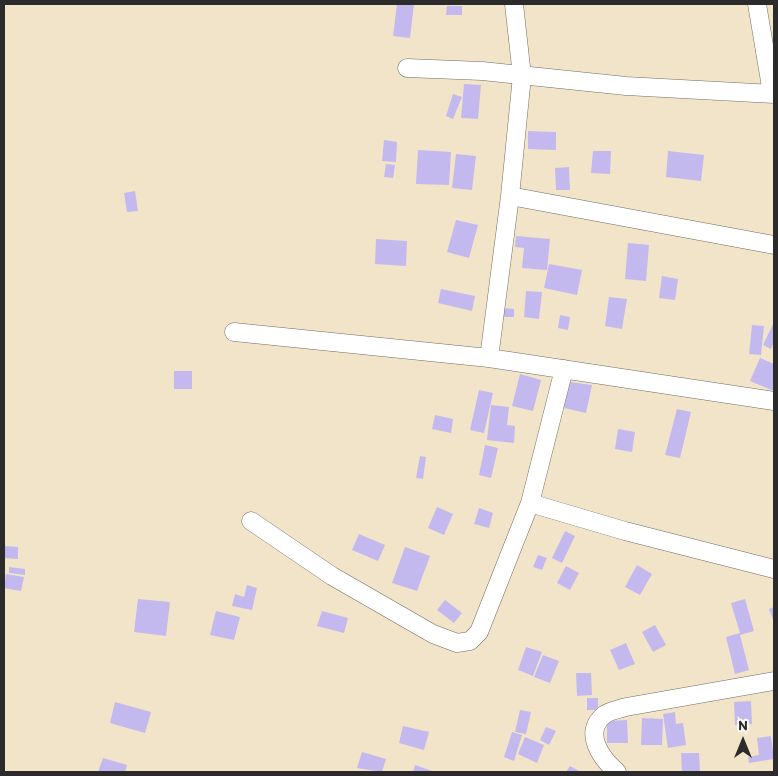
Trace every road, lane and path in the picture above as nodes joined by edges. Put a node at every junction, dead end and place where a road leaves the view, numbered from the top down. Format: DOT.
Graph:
graph roads {
  1 [pos="514,4"];
  2 [pos="758,4"];
  3 [pos="407,68"];
  4 [pos="522,76"];
  5 [pos="773,94"];
  6 [pos="510,196"];
  7 [pos="774,244"];
  8 [pos="234,332"];
  9 [pos="489,358"];
  10 [pos="564,369"];
  11 [pos="774,401"];
  12 [pos="530,503"];
  13 [pos="251,521"];
  14 [pos="774,569"];
  15 [pos="774,681"];
  16 [pos="617,772"];
  1 -- 4 [label="street"];
  2 -- 5 [label="street"];
  3 -- 4 [label="street"];
  4 -- 5 [label="street"];
  4 -- 6 [label="street"];
  6 -- 7 [label="street"];
  6 -- 9 [label="street"];
  8 -- 9 [label="street"];
  9 -- 10 [label="street"];
  10 -- 11 [label="street"];
  10 -- 12 [label="street"];
  12 -- 13 [label="street"];
  12 -- 14 [label="street"];
  15 -- 16 [label="street"];
}
